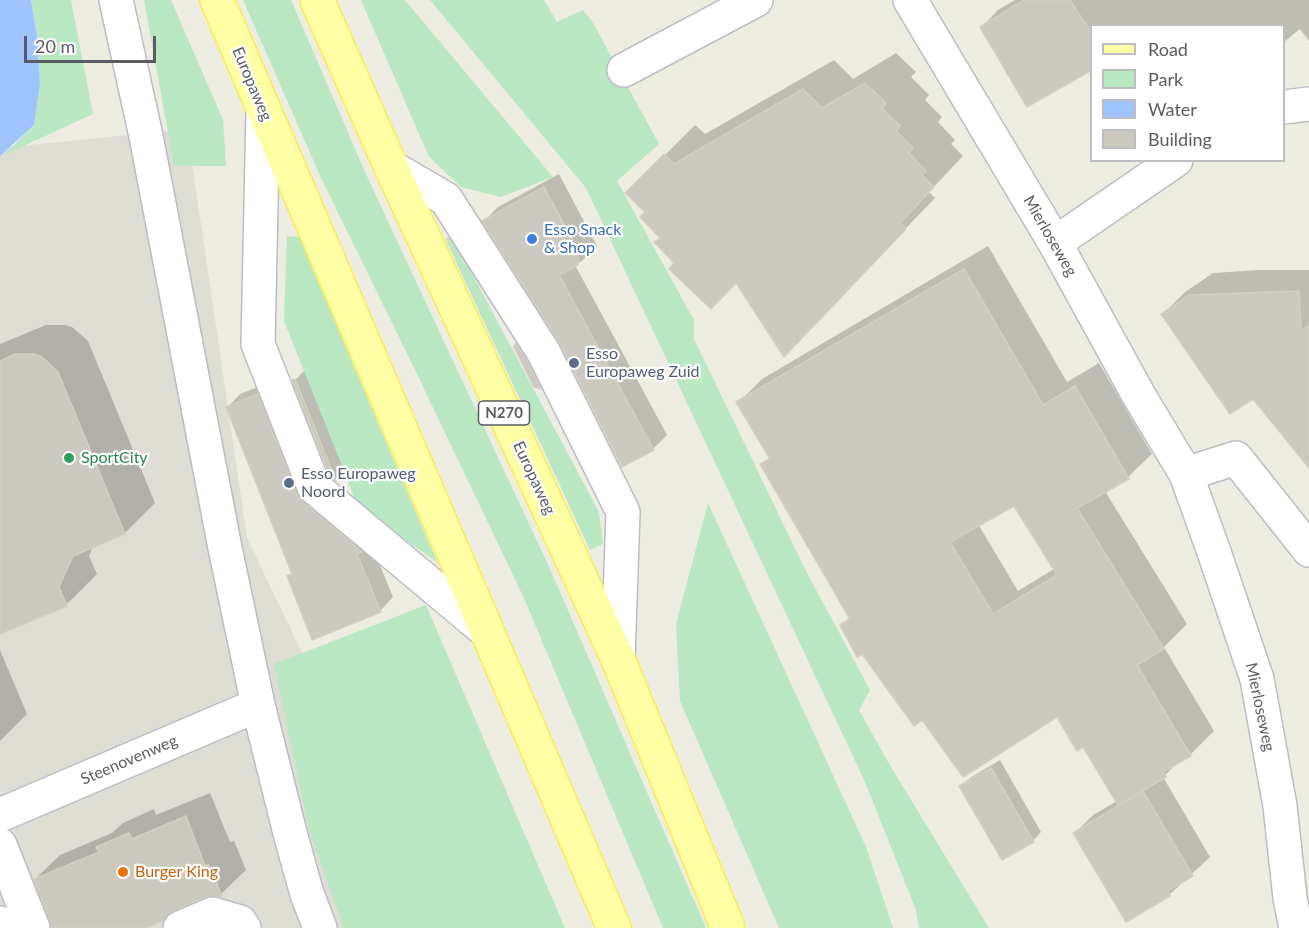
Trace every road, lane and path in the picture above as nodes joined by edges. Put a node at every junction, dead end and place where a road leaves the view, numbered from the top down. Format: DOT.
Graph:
graph roads {
  1 [pos="116,0"];
  2 [pos="217,0"];
  3 [pos="317,0"];
  4 [pos="756,0"];
  5 [pos="910,0"];
  6 [pos="624,70"];
  7 [pos="1309,104"];
  8 [pos="1285,107"];
  9 [pos="263,111"];
  10 [pos="1173,162"];
  11 [pos="391,167"];
  12 [pos="1055,243"];
  13 [pos="1186,474"];
  14 [pos="1309,550"];
  15 [pos="485,630"];
  16 [pos="618,659"];
  17 [pos="258,705"];
  18 [pos="1280,807"];
  19 [pos="0,815"];
  20 [pos="0,845"];
  21 [pos="1309,858"];
  22 [pos="0,923"];
  23 [pos="2,928"];
  24 [pos="33,928"];
  25 [pos="180,928"];
  26 [pos="244,928"];
  27 [pos="320,928"];
  28 [pos="614,928"];
  29 [pos="728,928"];
  30 [pos="1296,928"];
  1 -- 17 [label="street"];
  2 -- 9 [label="main road, Europaweg"];
  3 -- 11 [label="main road, Europaweg / N270"];
  4 -- 6 [label="street"];
  5 -- 12 [label="street, Mierloseweg"];
  7 -- 8 [label="street"];
  9 -- 15 [label="main road, Europaweg"];
  9 -- 15 [label="street"];
  10 -- 12 [label="street"];
  11 -- 16 [label="main road, Europaweg / N270"];
  11 -- 16 [label="street"];
  12 -- 13 [label="street, Mierloseweg"];
  13 -- 14 [label="street"];
  13 -- 18 [label="street, Mierloseweg"];
  15 -- 28 [label="main road, Europaweg"];
  16 -- 29 [label="main road, Europaweg / N270"];
  17 -- 19 [label="street, Steenovenweg"];
  17 -- 27 [label="street"];
  18 -- 21 [label="street, Mierloseweg"];
  18 -- 30 [label="street, Mierloseweg"];
  20 -- 24 [label="street"];
  22 -- 23 [label="street"];
  25 -- 26 [label="street"];
}
